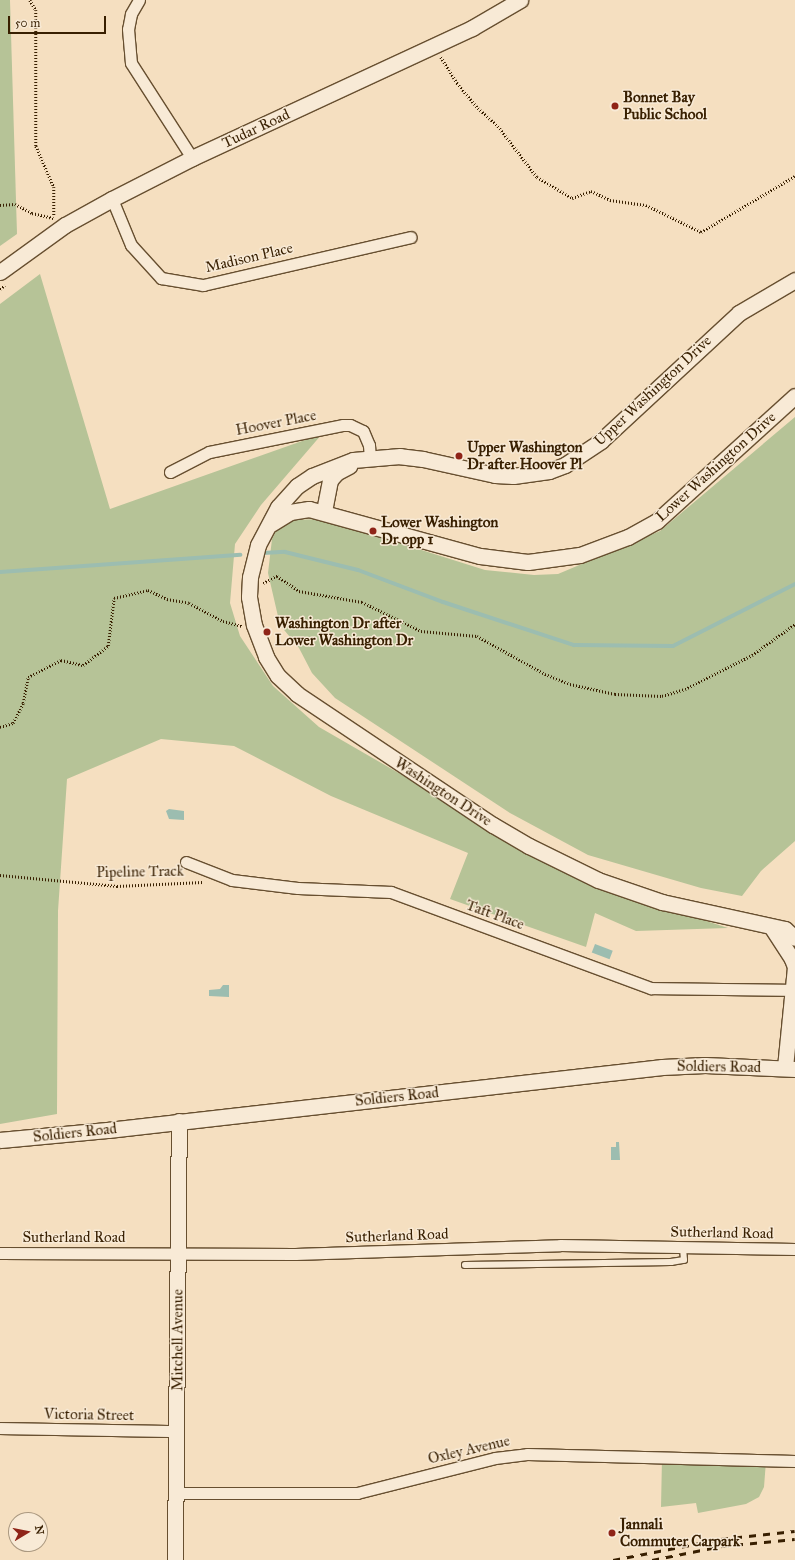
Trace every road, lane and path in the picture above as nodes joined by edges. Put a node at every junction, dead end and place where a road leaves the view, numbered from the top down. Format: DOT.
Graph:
graph roads {
  1 [pos="30,0"];
  2 [pos="139,0"];
  3 [pos="517,1"];
  4 [pos="434,46"];
  5 [pos="192,158"];
  6 [pos="795,176"];
  7 [pos="112,200"];
  8 [pos="0,206"];
  9 [pos="60,221"];
  10 [pos="411,237"];
  11 [pos="0,272"];
  12 [pos="795,280"];
  13 [pos="795,396"];
  14 [pos="370,459"];
  15 [pos="170,472"];
  16 [pos="324,511"];
  17 [pos="268,528"];
  18 [pos="249,597"];
  19 [pos="795,624"];
  20 [pos="254,625"];
  21 [pos="0,727"];
  22 [pos="186,862"];
  23 [pos="0,875"];
  24 [pos="209,881"];
  25 [pos="772,928"];
  26 [pos="795,938"];
  27 [pos="794,958"];
  28 [pos="794,990"];
  29 [pos="790,1068"];
  30 [pos="179,1121"];
  31 [pos="0,1140"];
  32 [pos="683,1248"];
  33 [pos="795,1249"];
  34 [pos="0,1253"];
  35 [pos="178,1253"];
  36 [pos="465,1265"];
  37 [pos="0,1428"];
  38 [pos="177,1431"];
  39 [pos="795,1461"];
  40 [pos="176,1493"];
  41 [pos="175,1560"];
  1 -- 9 [label="path"];
  2 -- 5 [label="street"];
  3 -- 4 [label="street, Tudar Road"];
  4 -- 5 [label="street, Tudar Road"];
  4 -- 6 [label="path"];
  5 -- 7 [label="street, Tudar Road"];
  7 -- 9 [label="street, Tudar Road"];
  7 -- 10 [label="street, Madison Place"];
  8 -- 9 [label="path"];
  9 -- 11 [label="street, Tudar Road"];
  12 -- 14 [label="street, Upper Washington Drive"];
  13 -- 16 [label="street, Lower Washington Drive"];
  14 -- 15 [label="street, Hoover Place"];
  14 -- 16 [label="street"];
  14 -- 17 [label="street, Upper Washington Drive"];
  16 -- 17 [label="street, Lower Washington Drive"];
  17 -- 18 [label="street, Washington Drive"];
  18 -- 19 [label="path"];
  18 -- 20 [label="street, Washington Drive"];
  20 -- 21 [label="path"];
  20 -- 25 [label="street, Washington Drive"];
  22 -- 28 [label="street, Taft Place"];
  23 -- 24 [label="path, Pipeline Track"];
  25 -- 26 [label="street, Washington Drive"];
  25 -- 27 [label="street"];
  27 -- 28 [label="street"];
  28 -- 29 [label="street"];
  29 -- 30 [label="street, Soldiers Road"];
  30 -- 31 [label="street, Soldiers Road"];
  30 -- 35 [label="street, Mitchell Avenue"];
  32 -- 33 [label="street, Sutherland Road"];
  32 -- 35 [label="street, Sutherland Road"];
  32 -- 36 [label="lane"];
  34 -- 35 [label="street, Sutherland Road"];
  35 -- 38 [label="street, Mitchell Avenue"];
  37 -- 38 [label="street, Victoria Street"];
  38 -- 40 [label="street, Mitchell Avenue"];
  39 -- 40 [label="street, Oxley Avenue"];
  40 -- 41 [label="street, Mitchell Avenue"];
}
